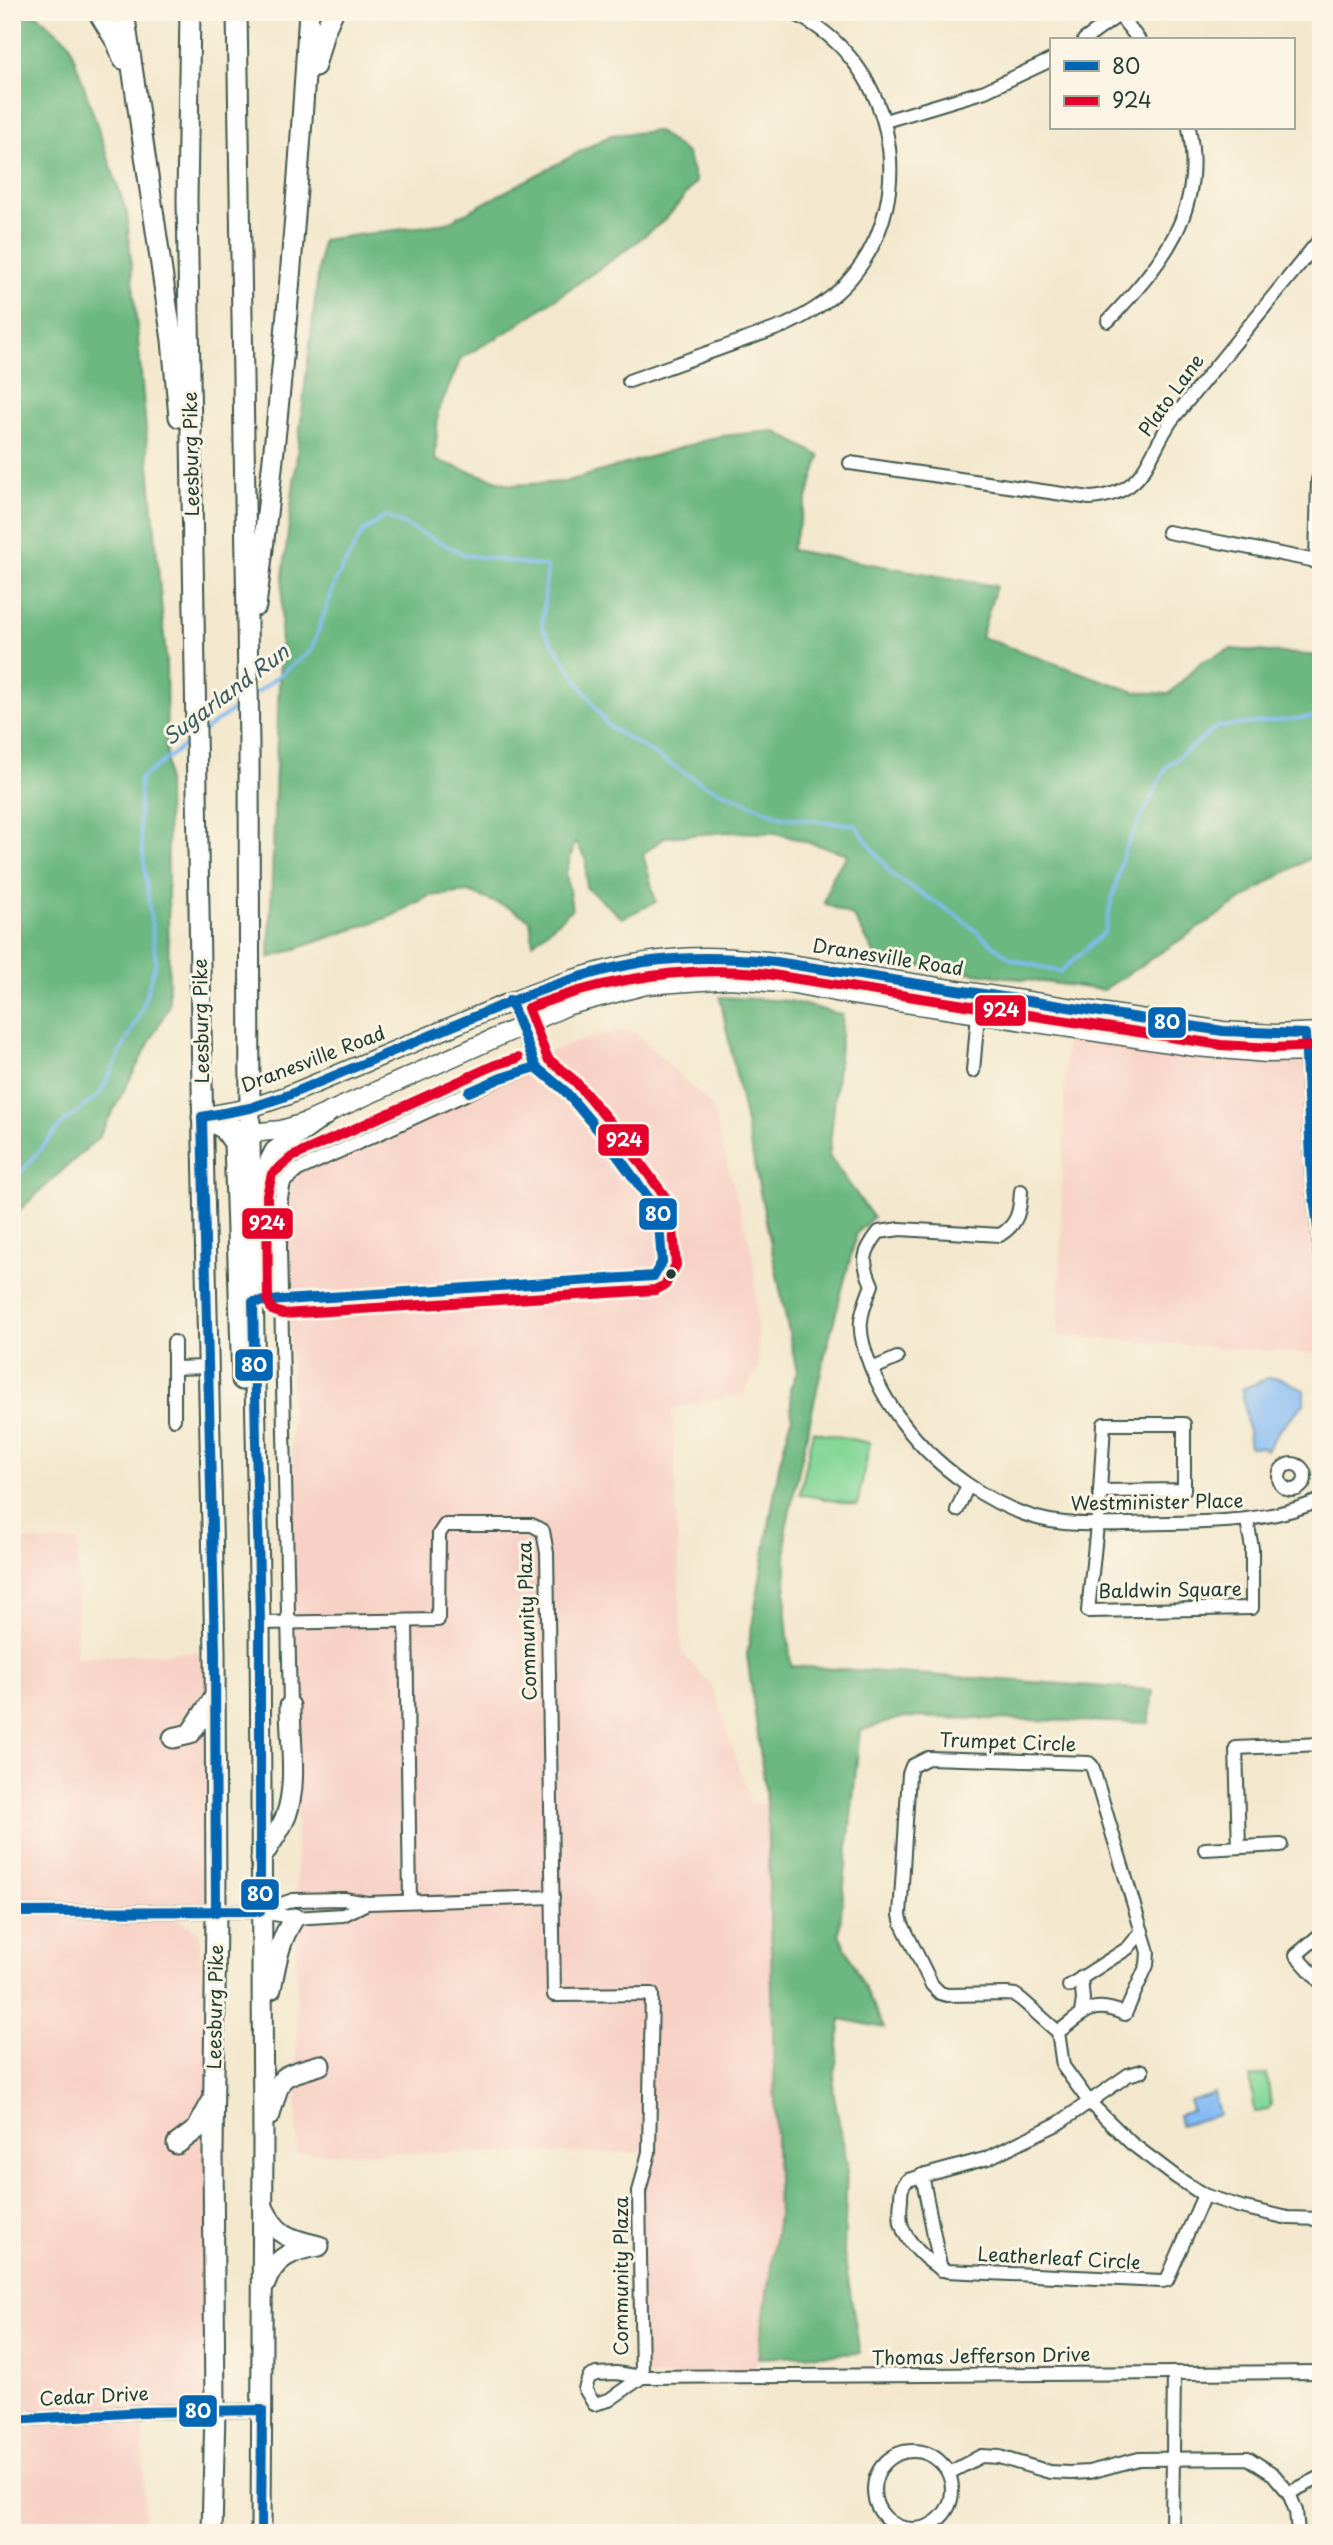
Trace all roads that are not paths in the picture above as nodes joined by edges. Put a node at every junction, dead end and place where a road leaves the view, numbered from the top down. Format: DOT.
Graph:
graph roads {
  1 [pos="98,12"];
  2 [pos="124,12"];
  3 [pos="190,12"];
  4 [pos="237,12"];
  5 [pos="309,12"];
  6 [pos="333,12"];
  7 [pos="791,12"];
  8 [pos="1120,13"];
  9 [pos="1087,38"];
  10 [pos="1138,38"];
  11 [pos="1050,60"];
  12 [pos="138,107"];
  13 [pos="885,121"];
  14 [pos="1189,130"];
  15 [pos="299,174"];
  16 [pos="1321,239"];
  17 [pos="1108,321"];
  18 [pos="629,381"];
  19 [pos="850,463"];
  20 [pos="1321,471"];
  21 [pos="1168,533"];
  22 [pos="1319,563"];
  23 [pos="195,638"];
  24 [pos="248,673"];
  25 [pos="510,1000"];
  26 [pos="978,1014"];
  27 [pos="521,1026"];
  28 [pos="1313,1033"];
  29 [pos="1313,1053"];
  30 [pos="972,1072"];
  31 [pos="250,1108"];
  32 [pos="327,1114"];
  33 [pos="202,1117"];
  34 [pos="250,1133"];
  35 [pos="1021,1191"];
  36 [pos="1321,1255"];
  37 [pos="253,1268"];
  38 [pos="282,1300"];
  39 [pos="253,1302"];
  40 [pos="174,1342"];
  41 [pos="897,1357"];
  42 [pos="174,1367"];
  43 [pos="208,1367"];
  44 [pos="873,1369"];
  45 [pos="174,1419"];
  46 [pos="968,1485"];
  47 [pos="1295,1489"];
  48 [pos="1100,1491"];
  49 [pos="256,1499"];
  50 [pos="1321,1500"];
  51 [pos="1304,1507"];
  52 [pos="957,1510"];
  53 [pos="1247,1521"];
  54 [pos="1097,1523"];
  55 [pos="406,1620"];
  56 [pos="260,1623"];
  57 [pos="286,1623"];
  58 [pos="215,1697"];
  59 [pos="290,1706"];
  60 [pos="173,1738"];
  61 [pos="1321,1744"];
  62 [pos="1281,1845"];
  63 [pos="1239,1847"];
  64 [pos="1205,1849"];
  65 [pos="260,1860"];
  66 [pos="553,1897"];
  67 [pos="410,1901"];
  68 [pos="368,1903"];
  69 [pos="260,1911"];
  70 [pos="12,1912"];
  71 [pos="216,1913"];
  72 [pos="294,1918"];
  73 [pos="1142,1931"];
  74 [pos="1321,1934"];
  75 [pos="1081,1978"];
  76 [pos="1321,1983"];
  77 [pos="1069,1986"];
  78 [pos="1081,2013"];
  79 [pos="262,2031"];
  80 [pos="1058,2032"];
  81 [pos="320,2064"];
  82 [pos="1142,2071"];
  83 [pos="213,2099"];
  84 [pos="1090,2103"];
  85 [pos="263,2140"];
  86 [pos="213,2152"];
  87 [pos="922,2175"];
  88 [pos="1204,2195"];
  89 [pos="262,2205"];
  90 [pos="1321,2219"];
  91 [pos="942,2270"];
  92 [pos="262,2292"];
  93 [pos="1321,2372"];
  94 [pos="1174,2373"];
  95 [pos="642,2377"];
  96 [pos="215,2410"];
  97 [pos="262,2410"];
  98 [pos="12,2420"];
  99 [pos="1172,2459"];
  100 [pos="949,2473"];
  101 [pos="1321,2477"];
  102 [pos="1289,2493"];
  103 [pos="212,2533"];
  104 [pos="261,2533"];
  105 [pos="1172,2533"];
  106 [pos="1298,2533"];
  1 -- 12 [label="highway"];
  2 -- 12 [label="highway"];
  3 -- 23 [label="highway, Leesburg Pike"];
  4 -- 24 [label="highway"];
  5 -- 15 [label="highway"];
  6 -- 15 [label="highway"];
  7 -- 13 [label="street"];
  8 -- 9 [label="street"];
  8 -- 10 [label="street"];
  11 -- 13 [label="street"];
  12 -- 23 [label="highway"];
  13 -- 18 [label="street"];
  14 -- 17 [label="street"];
  15 -- 24 [label="highway"];
  16 -- 19 [label="street, Plato Lane"];
  20 -- 22 [label="street"];
  21 -- 22 [label="street"];
  23 -- 33 [label="highway, Leesburg Pike"];
  24 -- 31 [label="highway"];
  25 -- 27 [label="street"];
  25 -- 28 [label="main road, Dranesville Road"];
  25 -- 31 [label="main road, Dranesville Road"];
  26 -- 27 [label="main road"];
  26 -- 29 [label="main road"];
  26 -- 30 [label="street"];
  27 -- 32 [label="main road"];
  27 -- 38 [label="street"];
  28 -- 29 [label="street"];
  29 -- 36 [label="street"];
  31 -- 33 [label="main road, Dranesville Road"];
  31 -- 34 [label="highway"];
  32 -- 34 [label="main road"];
  32 -- 37 [label="highway"];
  33 -- 34 [label="main road"];
  33 -- 43 [label="highway, Leesburg Pike"];
  33 -- 49 [label="highway"];
  34 -- 37 [label="highway"];
  35 -- 44 [label="street, Westminister Place"];
  37 -- 39 [label="highway"];
  38 -- 39 [label="street"];
  38 -- 57 [label="street"];
  39 -- 49 [label="highway"];
  40 -- 42 [label="street"];
  41 -- 44 [label="street"];
  42 -- 43 [label="street"];
  42 -- 45 [label="street"];
  43 -- 58 [label="highway, Leesburg Pike"];
  44 -- 46 [label="street, Westminister Place"];
  46 -- 52 [label="street"];
  46 -- 54 [label="street, Westminister Place"];
  47 -- 51 [label="street"];
  48 -- 48 [label="street"];
  48 -- 54 [label="street"];
  49 -- 56 [label="highway"];
  50 -- 51 [label="street, Westminister Place"];
  51 -- 53 [label="street, Westminister Place"];
  53 -- 54 [label="street, Westminister Place"];
  53 -- 54 [label="street, Baldwin Square"];
  55 -- 57 [label="street, Community Plaza"];
  55 -- 66 [label="street, Community Plaza"];
  55 -- 67 [label="street"];
  56 -- 57 [label="street, Community Plaza"];
  56 -- 65 [label="highway"];
  57 -- 59 [label="street"];
  58 -- 60 [label="highway"];
  58 -- 71 [label="highway, Leesburg Pike"];
  59 -- 65 [label="highway"];
  61 -- 63 [label="street"];
  62 -- 63 [label="street"];
  63 -- 64 [label="street"];
  65 -- 69 [label="highway"];
  66 -- 67 [label="street"];
  66 -- 95 [label="street, Community Plaza"];
  67 -- 68 [label="street"];
  68 -- 69 [label="street"];
  68 -- 72 [label="street"];
  69 -- 71 [label="street"];
  69 -- 72 [label="street"];
  69 -- 79 [label="highway"];
  70 -- 71 [label="street"];
  71 -- 83 [label="highway, Leesburg Pike"];
  72 -- 79 [label="highway"];
  73 -- 75 [label="street"];
  73 -- 78 [label="street, Trumpet Circle"];
  73 -- 80 [label="street, Trumpet Circle"];
  74 -- 76 [label="street"];
  75 -- 77 [label="street"];
  75 -- 78 [label="street"];
  78 -- 80 [label="street"];
  79 -- 85 [label="highway"];
  80 -- 84 [label="street"];
  81 -- 85 [label="highway"];
  82 -- 84 [label="street"];
  83 -- 86 [label="highway, Leesburg Pike"];
  83 -- 86 [label="highway"];
  84 -- 87 [label="street"];
  84 -- 88 [label="street"];
  85 -- 89 [label="highway"];
  86 -- 96 [label="highway, Leesburg Pike"];
  87 -- 91 [label="street"];
  87 -- 91 [label="street"];
  88 -- 90 [label="street"];
  88 -- 91 [label="street, Leatherleaf Circle"];
  89 -- 92 [label="highway"];
  89 -- 92 [label="highway"];
  92 -- 97 [label="highway"];
  93 -- 94 [label="street, Thomas Jefferson Drive"];
  94 -- 95 [label="street, Thomas Jefferson Drive"];
  94 -- 99 [label="street"];
  96 -- 97 [label="street, Cedar Drive"];
  96 -- 98 [label="street, Cedar Drive"];
  96 -- 103 [label="highway, Leesburg Pike"];
  97 -- 104 [label="highway"];
  99 -- 100 [label="street"];
  99 -- 102 [label="street"];
  99 -- 105 [label="street"];
  100 -- 100 [label="street"];
  101 -- 102 [label="street"];
  102 -- 106 [label="street"];
}
